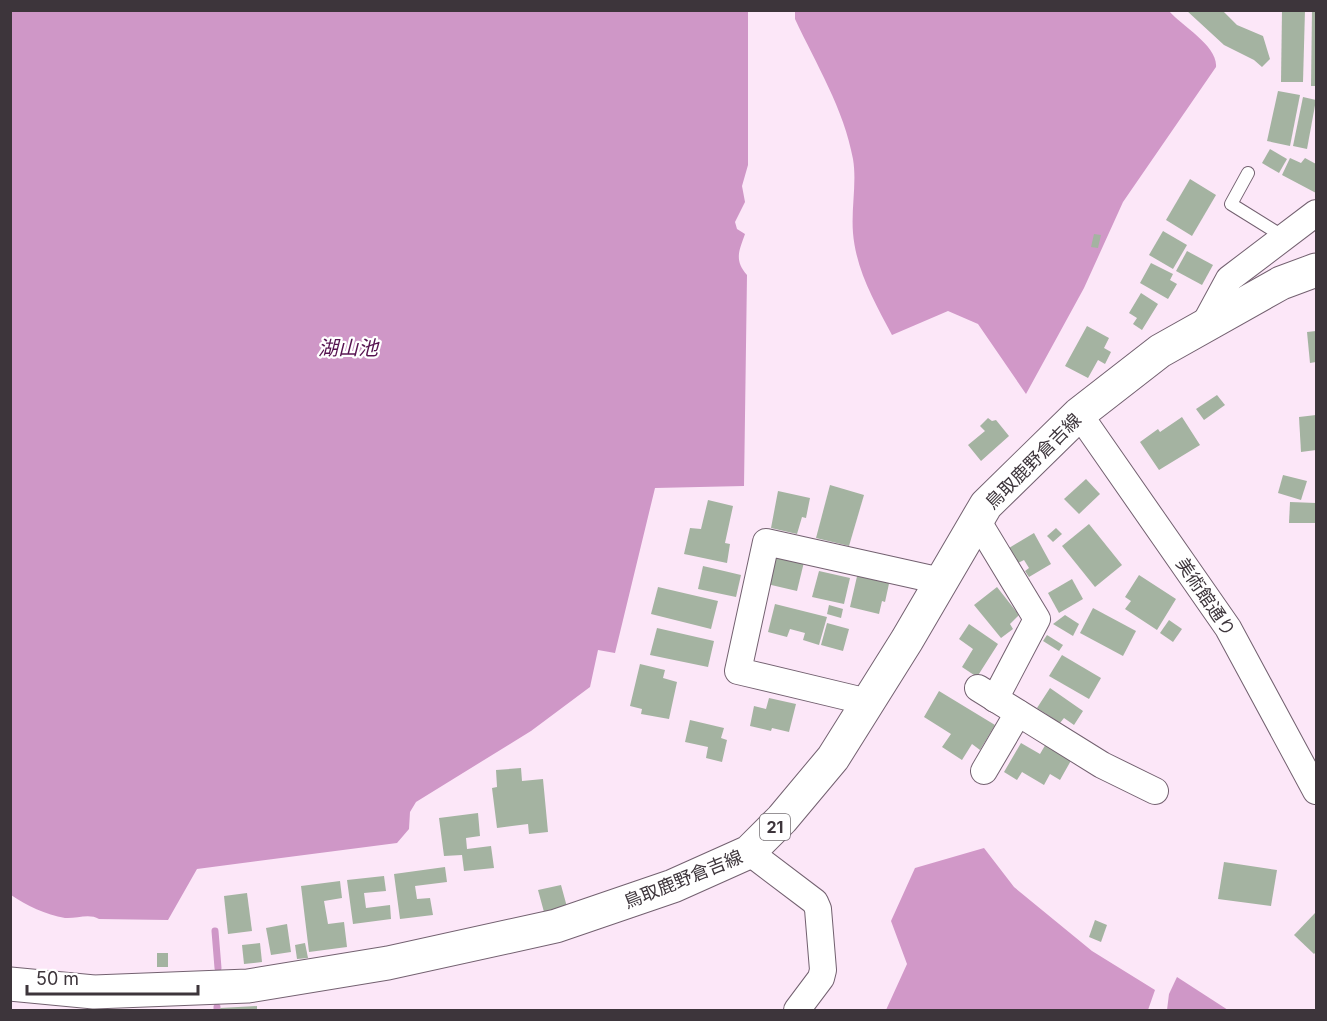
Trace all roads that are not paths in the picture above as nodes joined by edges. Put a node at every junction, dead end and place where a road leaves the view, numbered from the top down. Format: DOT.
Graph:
graph roads {
  1 [pos="1248,173"];
  2 [pos="1317,213"];
  3 [pos="1284,237"];
  4 [pos="1309,272"];
  5 [pos="1203,327"];
  6 [pos="1079,414"];
  7 [pos="977,520"];
  8 [pos="941,581"];
  9 [pos="868,702"];
  10 [pos="1018,713"];
  11 [pos="984,771"];
  12 [pos="1317,790"];
  13 [pos="1155,791"];
  14 [pos="749,852"];
  15 [pos="10,984"];
  16 [pos="797,1011"];
  1 -- 3 [label="lane"];
  2 -- 3 [label="street"];
  3 -- 4 [label="street"];
  3 -- 5 [label="street"];
  4 -- 5 [label="main road, 鳥取鹿野倉吉線 / 21"];
  5 -- 6 [label="main road, 鳥取鹿野倉吉線 / 21"];
  6 -- 7 [label="main road, 鳥取鹿野倉吉線 / 21"];
  6 -- 12 [label="street, 美術館通り"];
  7 -- 8 [label="main road, 鳥取鹿野倉吉線 / 21"];
  7 -- 10 [label="street"];
  8 -- 9 [label="main road, 鳥取鹿野倉吉線 / 21"];
  8 -- 9 [label="street"];
  9 -- 14 [label="main road, 鳥取鹿野倉吉線 / 21"];
  10 -- 11 [label="street"];
  10 -- 13 [label="street"];
  14 -- 15 [label="main road, 鳥取鹿野倉吉線 / 21"];
  14 -- 16 [label="street"];
}
